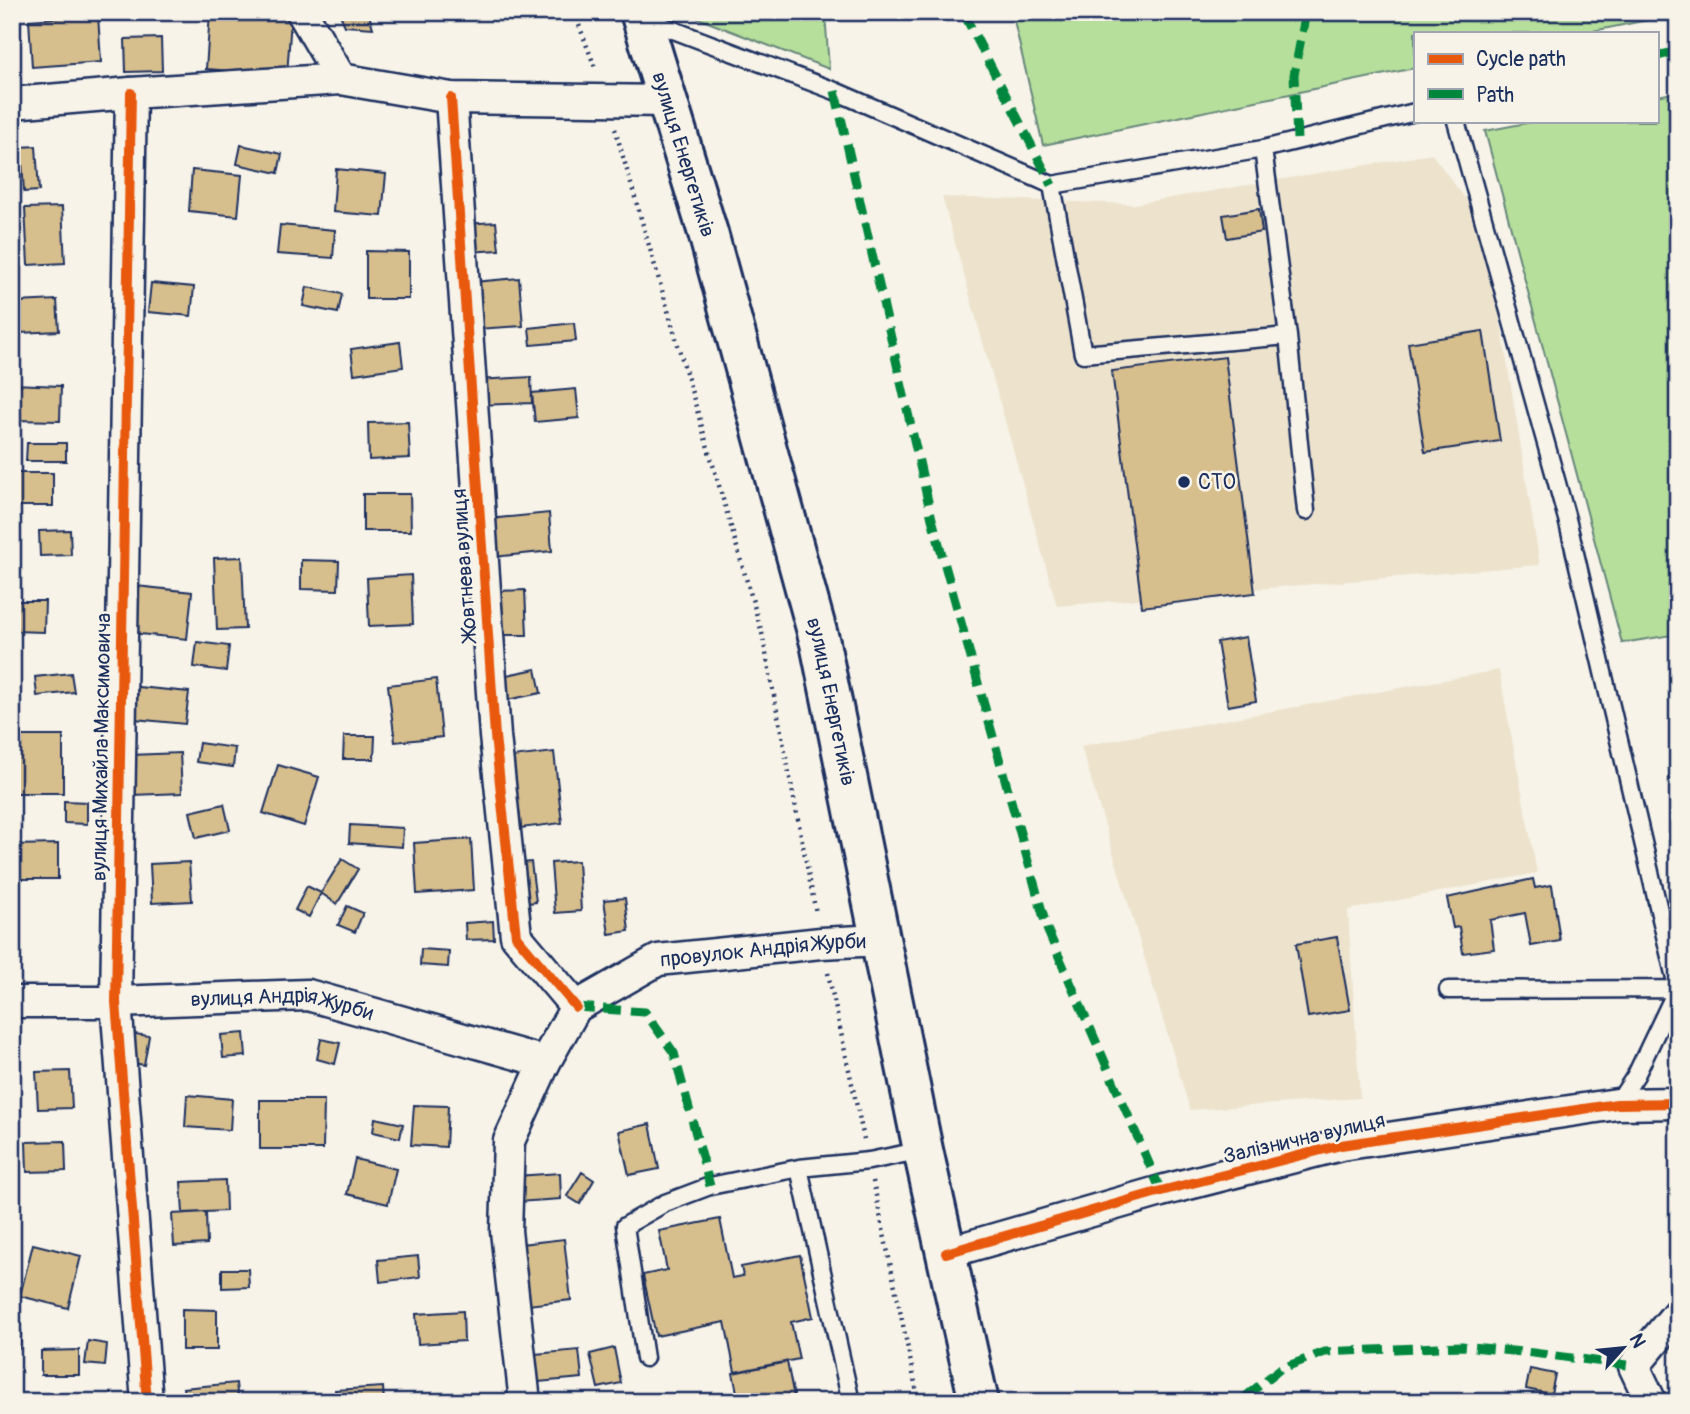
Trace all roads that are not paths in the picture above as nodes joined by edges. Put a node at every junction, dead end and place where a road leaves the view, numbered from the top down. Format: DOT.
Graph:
graph roads {
  1 [pos="302,12"];
  2 [pos="641,15"];
  3 [pos="341,79"];
  4 [pos="131,93"];
  5 [pos="452,98"];
  6 [pos="668,101"];
  7 [pos="12,103"];
  8 [pos="1414,111"];
  9 [pos="1456,122"];
  10 [pos="1263,149"];
  11 [pos="1052,186"];
  12 [pos="1288,336"];
  13 [pos="1307,511"];
  14 [pos="881,940"];
  15 [pos="1448,990"];
  16 [pos="1677,990"];
  17 [pos="12,1002"];
  18 [pos="116,1002"];
  19 [pos="576,1007"];
  20 [pos="545,1062"];
  21 [pos="1678,1103"];
  22 [pos="1617,1104"];
  23 [pos="923,1150"];
  24 [pos="799,1168"];
  25 [pos="946,1253"];
  26 [pos="1678,1313"];
  27 [pos="645,1358"];
  28 [pos="147,1402"];
  29 [pos="525,1402"];
  30 [pos="850,1402"];
  31 [pos="979,1402"];
  32 [pos="1651,1402"];
  1 -- 3 [label="street"];
  2 -- 6 [label="main road, вулиця Енергетиків"];
  2 -- 11 [label="lane"];
  3 -- 4 [label="street"];
  3 -- 5 [label="street"];
  4 -- 7 [label="street"];
  4 -- 18 [label="street, вулиця Михайла Максимовича"];
  5 -- 6 [label="street"];
  5 -- 19 [label="street, Жовтнева вулиця"];
  6 -- 14 [label="main road, вулиця Енергетиків"];
  8 -- 10 [label="lane"];
  9 -- 16 [label="lane"];
  10 -- 11 [label="lane"];
  10 -- 12 [label="lane"];
  11 -- 12 [label="lane"];
  12 -- 13 [label="lane"];
  14 -- 19 [label="street, провулок Андрія Журби"];
  14 -- 23 [label="main road, вулиця Енергетиків"];
  15 -- 16 [label="lane"];
  16 -- 22 [label="lane"];
  17 -- 18 [label="street, вулиця Андрія Журби"];
  18 -- 20 [label="street, вулиця Андрія Журби"];
  18 -- 28 [label="street, вулиця Михайла Максимовича"];
  19 -- 20 [label="street"];
  20 -- 29 [label="street"];
  21 -- 22 [label="street, Залізнична вулиця"];
  22 -- 25 [label="street, Залізнична вулиця"];
  23 -- 24 [label="lane"];
  23 -- 25 [label="main road, вулиця Енергетиків"];
  24 -- 27 [label="lane"];
  24 -- 30 [label="lane"];
  25 -- 31 [label="main road, вулиця Енергетиків"];
  26 -- 32 [label="street"];
}
